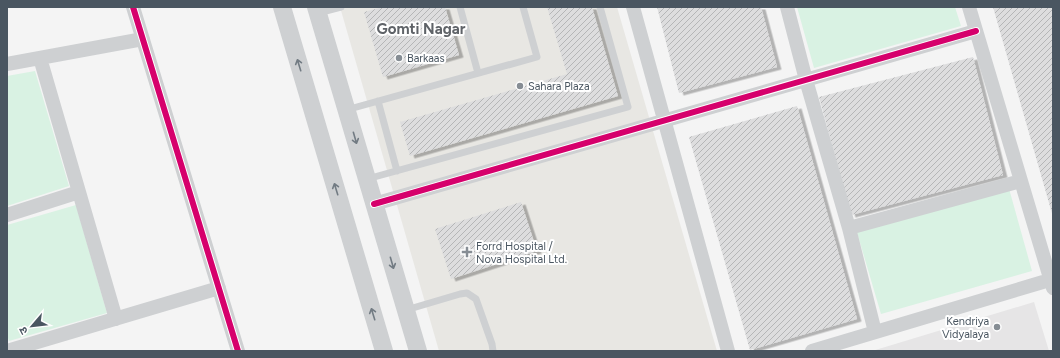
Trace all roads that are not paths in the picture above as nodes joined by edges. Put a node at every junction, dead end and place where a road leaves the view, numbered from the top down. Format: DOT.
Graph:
graph roads {
  1 [pos="133,7"];
  2 [pos="282,7"];
  3 [pos="341,7"];
  4 [pos="460,7"];
  5 [pos="523,7"];
  6 [pos="600,7"];
  7 [pos="632,7"];
  8 [pos="787,7"];
  9 [pos="969,7"];
  10 [pos="317,10"];
  11 [pos="976,31"];
  12 [pos="142,38"];
  13 [pos="40,58"];
  14 [pos="7,64"];
  15 [pos="478,74"];
  16 [pos="806,80"];
  17 [pos="378,101"];
  18 [pos="346,110"];
  19 [pos="664,120"];
  20 [pos="397,171"];
  21 [pos="366,179"];
  22 [pos="1021,181"];
  23 [pos="79,192"];
  24 [pos="374,204"];
  25 [pos="7,215"];
  26 [pos="849,228"];
  27 [pos="1052,282"];
  28 [pos="218,288"];
  29 [pos="406,310"];
  30 [pos="116,319"];
  31 [pos="875,332"];
  32 [pos="381,350"];
  33 [pos="7,351"];
  34 [pos="238,351"];
  35 [pos="418,351"];
  36 [pos="493,351"];
  37 [pos="728,351"];
  38 [pos="812,351"];
  1 -- 12 [label="street"];
  32 -- 2 [label="street, one-way"];
  3 -- 10 [label="lane"];
  4 -- 15 [label="lane"];
  5 -- 15 [label="lane"];
  6 -- 20 [label="lane"];
  7 -- 19 [label="street"];
  8 -- 16 [label="street"];
  9 -- 11 [label="street"];
  10 -- 18 [label="street"];
  11 -- 16 [label="street"];
  11 -- 22 [label="street"];
  12 -- 13 [label="street"];
  12 -- 28 [label="street"];
  13 -- 14 [label="street"];
  13 -- 23 [label="street"];
  15 -- 17 [label="lane"];
  16 -- 19 [label="street"];
  16 -- 26 [label="street"];
  17 -- 18 [label="lane"];
  17 -- 20 [label="lane"];
  18 -- 21 [label="street, one-way"];
  19 -- 24 [label="street"];
  19 -- 37 [label="street"];
  20 -- 21 [label="lane"];
  21 -- 24 [label="street"];
  22 -- 26 [label="street"];
  22 -- 27 [label="street"];
  23 -- 25 [label="street"];
  23 -- 30 [label="street"];
  24 -- 29 [label="street, one-way"];
  26 -- 31 [label="street"];
  27 -- 31 [label="street"];
  28 -- 30 [label="street"];
  28 -- 34 [label="street"];
  29 -- 35 [label="street"];
  29 -- 36 [label="lane"];
  30 -- 33 [label="street"];
  31 -- 38 [label="street"];
}
